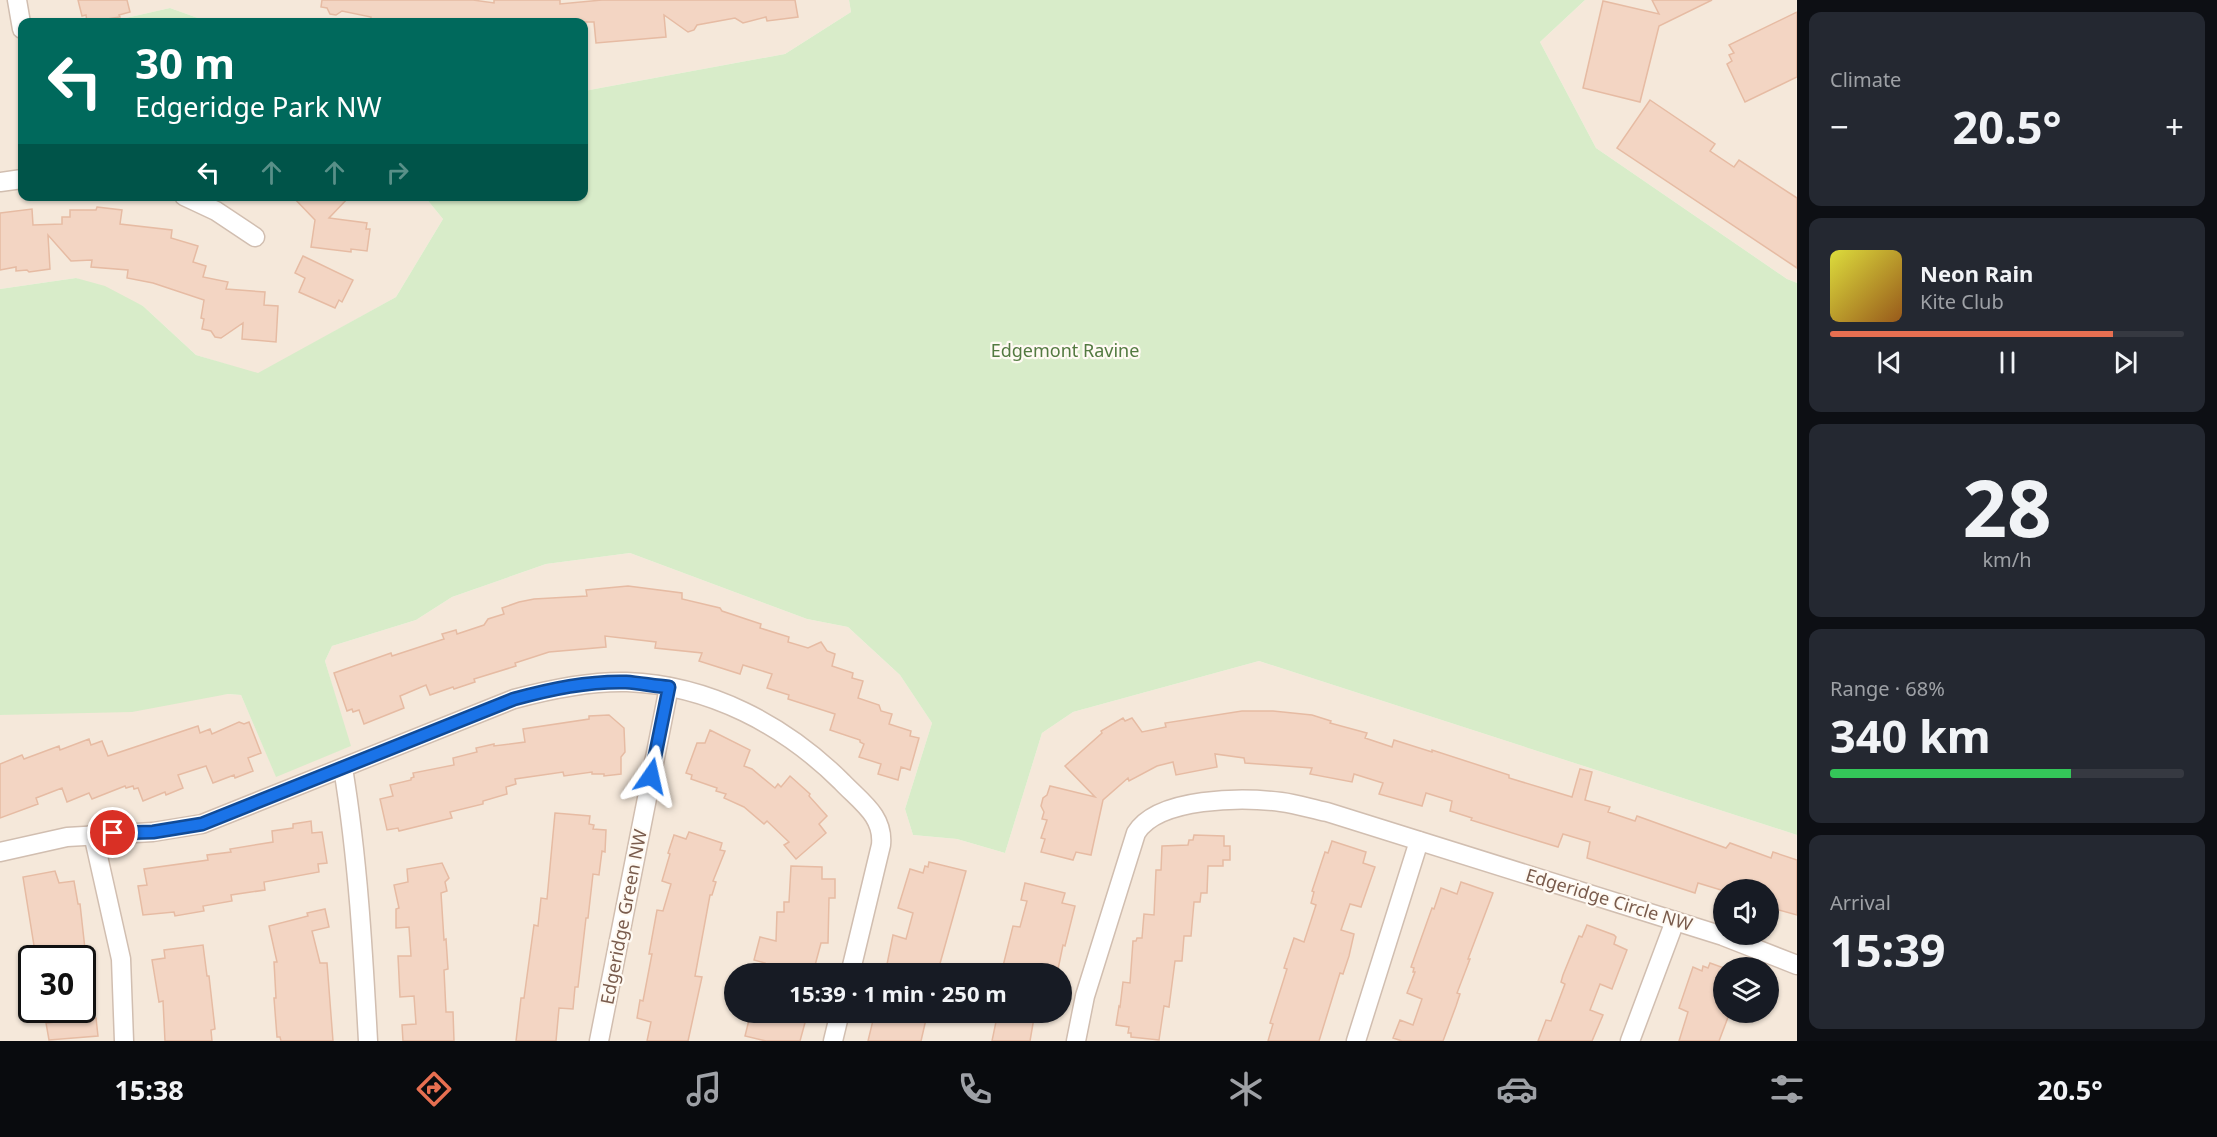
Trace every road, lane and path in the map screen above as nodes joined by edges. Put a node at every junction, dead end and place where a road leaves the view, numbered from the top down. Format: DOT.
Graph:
graph roads {
  1 [pos="17,0"];
  2 [pos="20,18"];
  3 [pos="18,180"];
  4 [pos="0,182"];
  5 [pos="195,201"];
  6 [pos="255,237"];
  7 [pos="669,687"];
  8 [pos="343,768"];
  9 [pos="93,834"];
  10 [pos="1419,841"];
  11 [pos="0,852"];
  12 [pos="1675,921"];
  13 [pos="853,963"];
  14 [pos="1797,965"];
  15 [pos="837,1023"];
  16 [pos="124,1041"];
  17 [pos="368,1041"];
  18 [pos="599,1041"];
  19 [pos="833,1041"];
  20 [pos="1076,1041"];
  21 [pos="1356,1041"];
  22 [pos="1630,1041"];
  1 -- 2 [label="street"];
  3 -- 4 [label="street"];
  5 -- 6 [label="street"];
  7 -- 8 [label="street"];
  7 -- 13 [label="street"];
  7 -- 18 [label="street, Edgeridge Green NW"];
  8 -- 9 [label="street"];
  8 -- 17 [label="street"];
  9 -- 11 [label="street"];
  9 -- 16 [label="street"];
  10 -- 12 [label="street, Edgeridge Circle NW"];
  10 -- 20 [label="street, Edgeridge Circle NW"];
  10 -- 21 [label="street"];
  12 -- 14 [label="street, Edgeridge Circle NW"];
  12 -- 22 [label="street"];
  15 -- 19 [label="street"];
}
